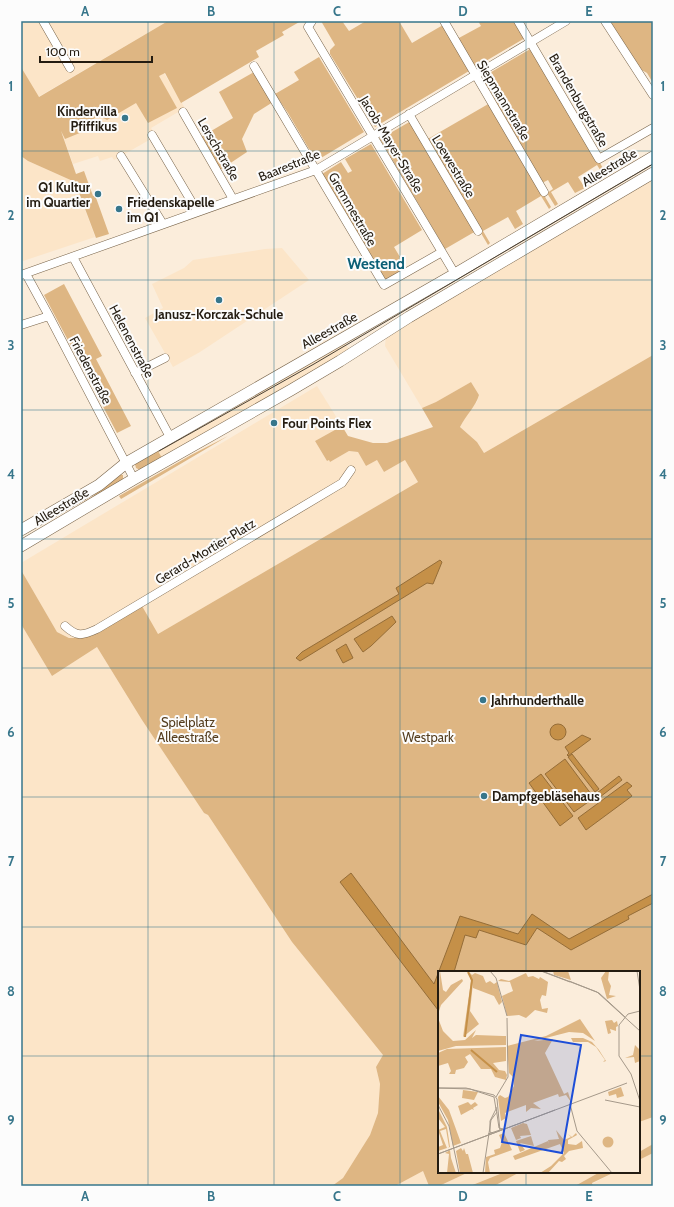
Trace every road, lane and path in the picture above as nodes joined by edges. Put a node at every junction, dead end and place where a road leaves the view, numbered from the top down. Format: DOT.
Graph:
graph roads {
  1 [pos="43,21"];
  2 [pos="444,21"];
  3 [pos="518,21"];
  4 [pos="566,21"];
  5 [pos="605,21"];
  6 [pos="310,24"];
  7 [pos="530,42"];
  8 [pos="254,66"];
  9 [pos="70,68"];
  10 [pos="475,75"];
  11 [pos="653,95"];
  12 [pos="183,112"];
  13 [pos="409,114"];
  14 [pos="653,128"];
  15 [pos="152,134"];
  16 [pos="373,136"];
  17 [pos="121,156"];
  18 [pos="653,157"];
  19 [pos="316,170"];
  20 [pos="653,173"];
  21 [pos="544,192"];
  22 [pos="233,199"];
  23 [pos="197,211"];
  24 [pos="163,224"];
  25 [pos="478,231"];
  26 [pos="442,252"];
  27 [pos="73,257"];
  28 [pos="455,274"];
  29 [pos="23,275"];
  30 [pos="49,316"];
  31 [pos="21,325"];
  32 [pos="164,358"];
  33 [pos="136,373"];
  34 [pos="170,437"];
  35 [pos="126,463"];
  36 [pos="351,470"];
  37 [pos="134,479"];
  38 [pos="21,530"];
  39 [pos="21,546"];
  40 [pos="65,626"];
  1 -- 9 [label="street"];
  2 -- 10 [label="street, Siepmannstraße"];
  3 -- 7 [label="street, Brandenburgstraße"];
  4 -- 7 [label="street, Baarestraße"];
  5 -- 11 [label="street"];
  6 -- 16 [label="street, Jacob-Mayer-Straße"];
  7 -- 10 [label="street, Baarestraße"];
  7 -- 14 [label="street, Brandenburgstraße"];
  8 -- 19 [label="street, Gremmestraße"];
  10 -- 13 [label="street, Baarestraße"];
  10 -- 21 [label="street, Siepmannstraße"];
  12 -- 22 [label="street, Lerschstraße"];
  13 -- 16 [label="street, Baarestraße"];
  13 -- 25 [label="street, Loewestraße"];
  15 -- 23 [label="street"];
  16 -- 19 [label="street, Baarestraße"];
  16 -- 26 [label="street, Jacob-Mayer-Straße"];
  17 -- 24 [label="street"];
  18 -- 28 [label="main road, Alleestraße"];
  19 -- 22 [label="street, Baarestraße"];
  19 -- 26 [label="street, Gremmestraße"];
  20 -- 37 [label="main road, Alleestraße"];
  22 -- 23 [label="street, Baarestraße"];
  23 -- 24 [label="street, Baarestraße"];
  24 -- 27 [label="street, Baarestraße"];
  26 -- 28 [label="street, Jacob-Mayer-Straße"];
  27 -- 29 [label="street, Baarestraße"];
  27 -- 33 [label="street, Helenenstraße"];
  28 -- 34 [label="main road, Alleestraße"];
  29 -- 30 [label="street, Friedenstraße"];
  30 -- 31 [label="street"];
  30 -- 35 [label="street, Friedenstraße"];
  32 -- 33 [label="street"];
  33 -- 34 [label="street, Helenenstraße"];
  34 -- 35 [label="main road, Alleestraße"];
  35 -- 37 [label="street, Friedenstraße"];
  35 -- 38 [label="main road, Alleestraße"];
  36 -- 40 [label="street, Gerard-Mortier-Platz"];
  37 -- 39 [label="main road, Alleestraße"];
}
